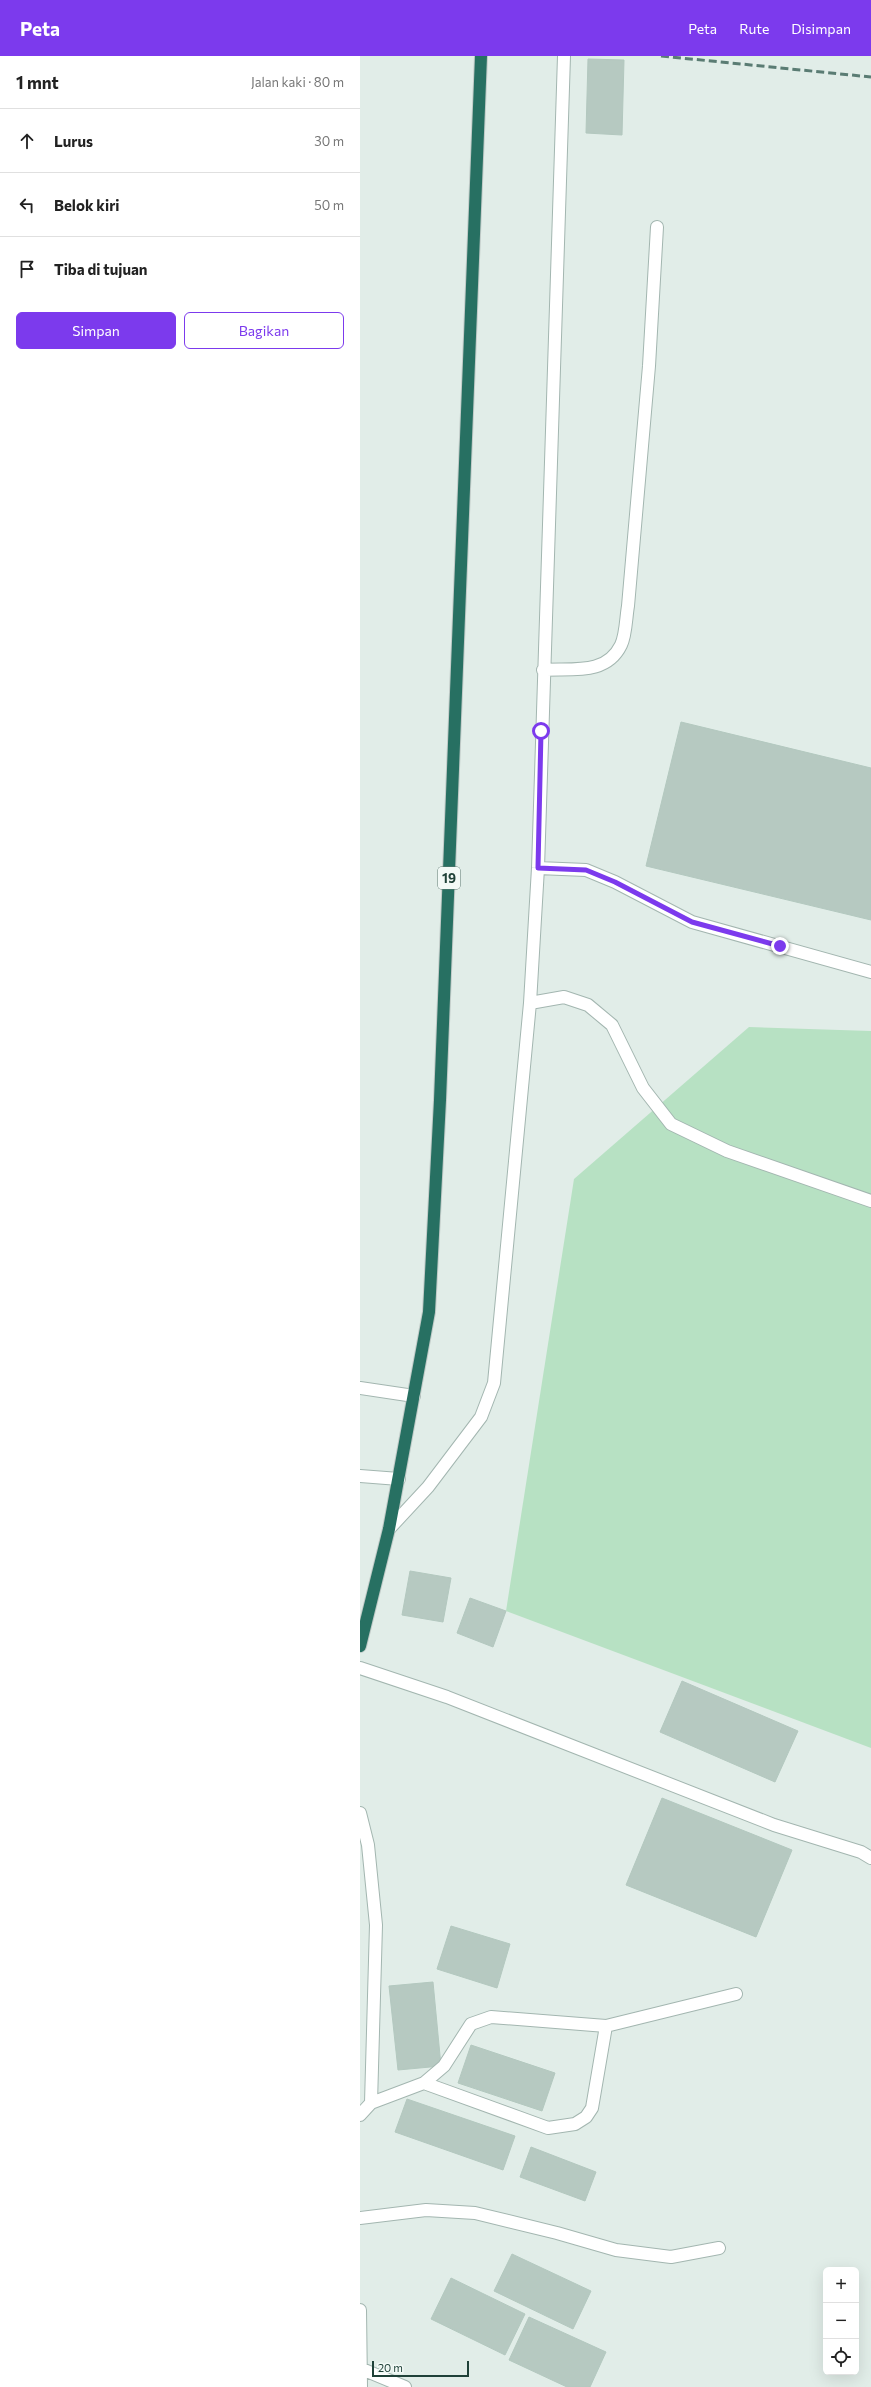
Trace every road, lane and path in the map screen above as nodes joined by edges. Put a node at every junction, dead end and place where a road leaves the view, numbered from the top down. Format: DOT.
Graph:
graph roads {
  1 [pos="481,56"];
  2 [pos="564,56"];
  3 [pos="657,227"];
  4 [pos="543,670"];
  5 [pos="538,868"];
  6 [pos="871,972"];
  7 [pos="530,1003"];
  8 [pos="871,1201"];
  9 [pos="360,1388"];
  10 [pos="414,1396"];
  11 [pos="360,1476"];
  12 [pos="399,1478"];
  13 [pos="389,1529"];
  14 [pos="360,1646"];
  15 [pos="360,1668"];
  16 [pos="360,1813"];
  17 [pos="871,1858"];
  18 [pos="736,1994"];
  19 [pos="606,2026"];
  20 [pos="424,2083"];
  21 [pos="371,2103"];
  22 [pos="360,2115"];
  23 [pos="360,2218"];
  24 [pos="719,2248"];
  25 [pos="360,2310"];
  26 [pos="362,2369"];
  27 [pos="361,2387"];
  28 [pos="405,2387"];
  1 -- 10 [label="highway, 19"];
  2 -- 4 [label="street"];
  3 -- 4 [label="street"];
  4 -- 5 [label="street"];
  5 -- 6 [label="street"];
  5 -- 7 [label="street"];
  7 -- 8 [label="street"];
  7 -- 13 [label="street"];
  9 -- 10 [label="street"];
  10 -- 12 [label="highway, 19"];
  11 -- 12 [label="street"];
  12 -- 13 [label="highway, 19"];
  13 -- 14 [label="highway, 19"];
  15 -- 17 [label="street"];
  16 -- 21 [label="street"];
  18 -- 19 [label="street"];
  19 -- 20 [label="street"];
  19 -- 20 [label="street"];
  20 -- 21 [label="street"];
  21 -- 22 [label="street"];
  23 -- 24 [label="street"];
  25 -- 26 [label="street"];
  26 -- 27 [label="street"];
  26 -- 28 [label="street"];
}
